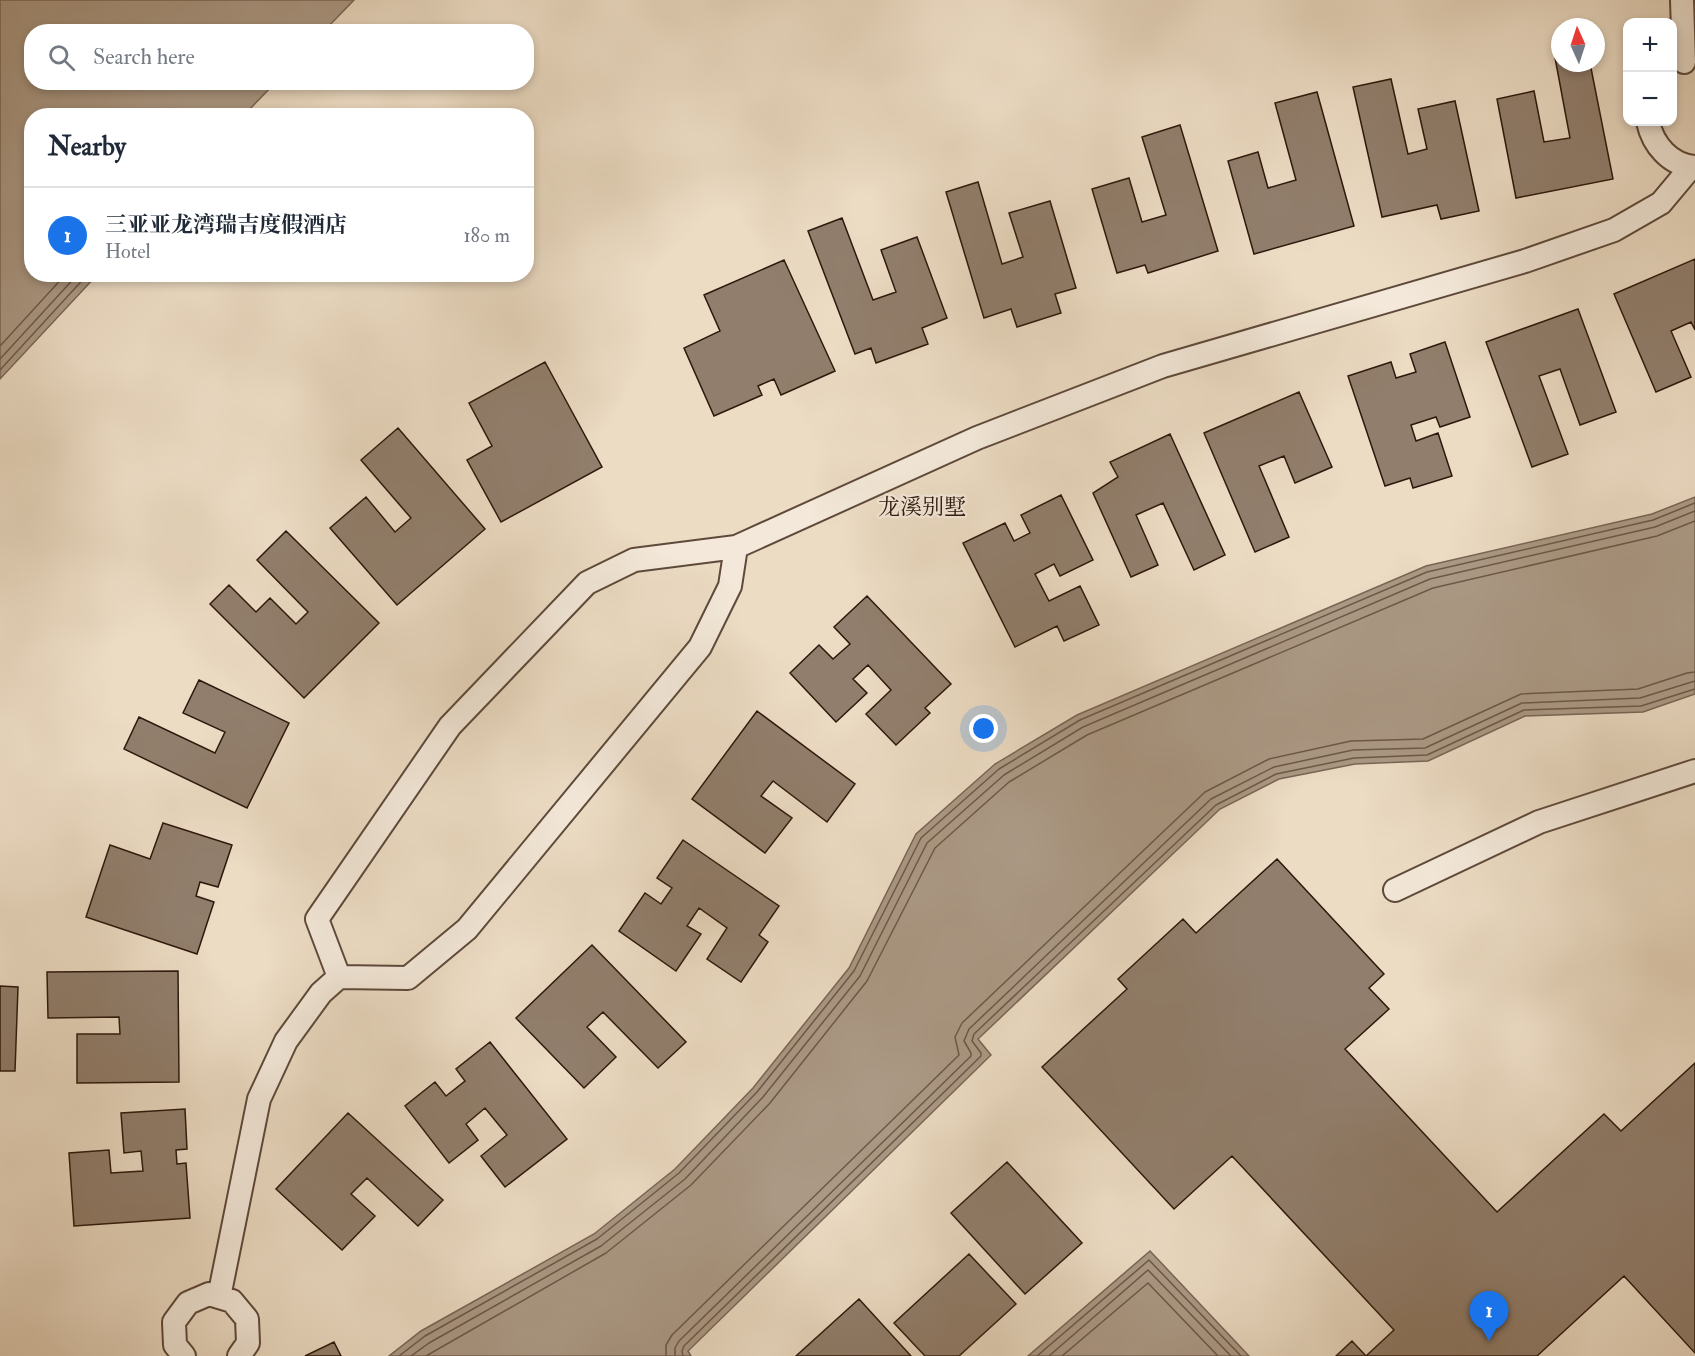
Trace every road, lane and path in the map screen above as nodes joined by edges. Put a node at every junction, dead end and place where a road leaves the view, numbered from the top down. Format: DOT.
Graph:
graph roads {
  1 [pos="1682,0"];
  2 [pos="1684,64"];
  3 [pos="1649,126"];
  4 [pos="1693,167"];
  5 [pos="736,547"];
  6 [pos="1695,771"];
  7 [pos="1395,890"];
  8 [pos="339,977"];
  9 [pos="219,1297"];
  10 [pos="184,1356"];
  11 [pos="239,1356"];
  1 -- 2 [label="street"];
  3 -- 4 [label="street"];
  4 -- 5 [label="street"];
  5 -- 8 [label="street"];
  5 -- 8 [label="street"];
  6 -- 7 [label="street"];
  8 -- 9 [label="street"];
  9 -- 10 [label="street"];
  9 -- 11 [label="street"];
}
